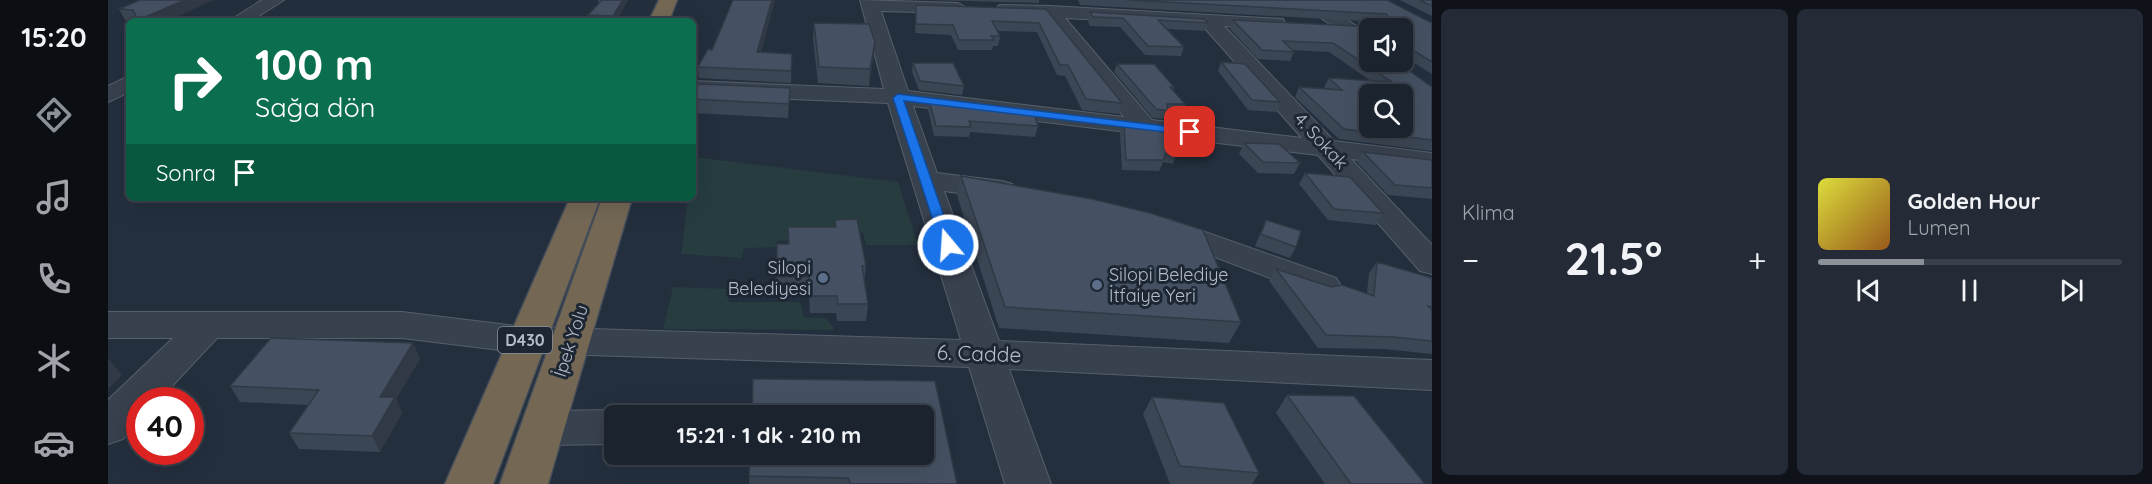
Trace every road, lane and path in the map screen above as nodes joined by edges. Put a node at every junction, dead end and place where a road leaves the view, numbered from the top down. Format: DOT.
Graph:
graph roads {
  1 [pos="275,0"];
  2 [pos="668,0"];
  3 [pos="688,0"];
  4 [pos="1119,0"];
  5 [pos="1305,0"];
  6 [pos="870,2"];
  7 [pos="1211,10"];
  8 [pos="1050,11"];
  9 [pos="1131,15"];
  10 [pos="243,18"];
  11 [pos="660,18"];
  12 [pos="680,18"];
  13 [pos="1344,27"];
  14 [pos="1359,27"];
  15 [pos="1359,37"];
  16 [pos="126,85"];
  17 [pos="696,88"];
  18 [pos="108,95"];
  19 [pos="898,98"];
  20 [pos="1144,126"];
  21 [pos="1330,150"];
  22 [pos="1432,161"];
  23 [pos="926,180"];
  24 [pos="1025,194"];
  25 [pos="584,201"];
  26 [pos="616,201"];
  27 [pos="1136,219"];
  28 [pos="1432,264"];
  29 [pos="1324,286"];
  30 [pos="108,325"];
  31 [pos="208,325"];
  32 [pos="525,340"];
  33 [pos="571,341"];
  34 [pos="984,354"];
  35 [pos="1431,376"];
  36 [pos="108,427"];
  37 [pos="604,427"];
  38 [pos="543,428"];
  39 [pos="469,484"];
  40 [pos="524,484"];
  41 [pos="1028,484"];
  1 -- 10 [label="street"];
  2 -- 11 [label="highway"];
  3 -- 12 [label="highway"];
  4 -- 9 [label="street"];
  5 -- 13 [label="street"];
  6 -- 8 [label="street"];
  6 -- 19 [label="street"];
  7 -- 9 [label="street"];
  7 -- 13 [label="street"];
  7 -- 21 [label="street, 4. Sokak"];
  8 -- 9 [label="street"];
  8 -- 20 [label="street"];
  13 -- 14 [label="street"];
  13 -- 15 [label="street"];
  16 -- 18 [label="street"];
  17 -- 19 [label="street"];
  19 -- 20 [label="street"];
  19 -- 23 [label="street"];
  20 -- 21 [label="street"];
  21 -- 22 [label="street"];
  21 -- 28 [label="street, 4. Sokak"];
  23 -- 24 [label="street"];
  23 -- 34 [label="street"];
  25 -- 32 [label="highway, D430"];
  26 -- 33 [label="highway, İpek Yolu / D430"];
  27 -- 29 [label="street"];
  30 -- 31 [label="street, 6. Cadde"];
  31 -- 32 [label="street, 6. Cadde"];
  31 -- 36 [label="street"];
  32 -- 33 [label="street, 6. Cadde"];
  32 -- 39 [label="highway, D430"];
  33 -- 34 [label="street, 6. Cadde"];
  33 -- 38 [label="highway, İpek Yolu / D430"];
  34 -- 35 [label="street, 6. Cadde"];
  34 -- 41 [label="street"];
  37 -- 38 [label="street"];
  38 -- 40 [label="highway, İpek Yolu / D430"];
}
